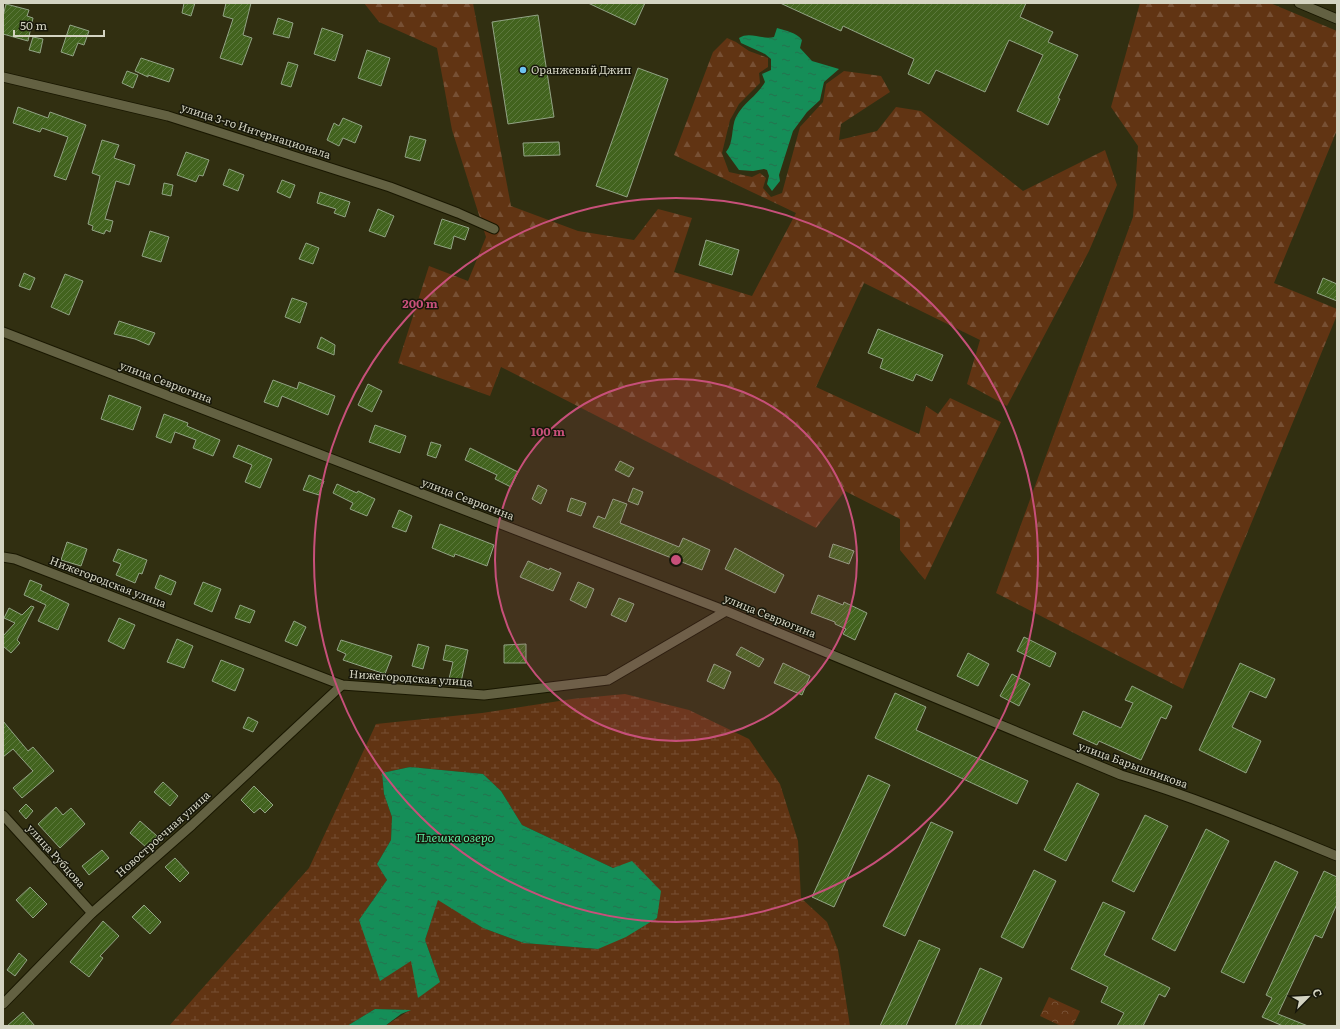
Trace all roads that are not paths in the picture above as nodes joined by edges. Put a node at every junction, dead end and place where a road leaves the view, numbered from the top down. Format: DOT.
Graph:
graph roads {
  1 [pos="1299,3"];
  2 [pos="1337,19"];
  3 [pos="3,77"];
  4 [pos="494,229"];
  5 [pos="3,332"];
  6 [pos="3,557"];
  7 [pos="726,611"];
  8 [pos="342,685"];
  9 [pos="923,691"];
  10 [pos="3,815"];
  11 [pos="1337,856"];
  12 [pos="92,913"];
  13 [pos="3,1004"];
  1 -- 2 [label="street"];
  3 -- 4 [label="street, улица 3-го Интернационала"];
  5 -- 7 [label="street, улица Севрюгина"];
  6 -- 8 [label="street, Нижегородская улица"];
  7 -- 8 [label="street, Нижегородская улица"];
  7 -- 9 [label="street, улица Севрюгина"];
  8 -- 12 [label="street, Новостроечная улица"];
  9 -- 11 [label="street, улица Барышникова"];
  10 -- 12 [label="street, улица Рубцова"];
  12 -- 13 [label="street, Новостроечная улица"];
}
